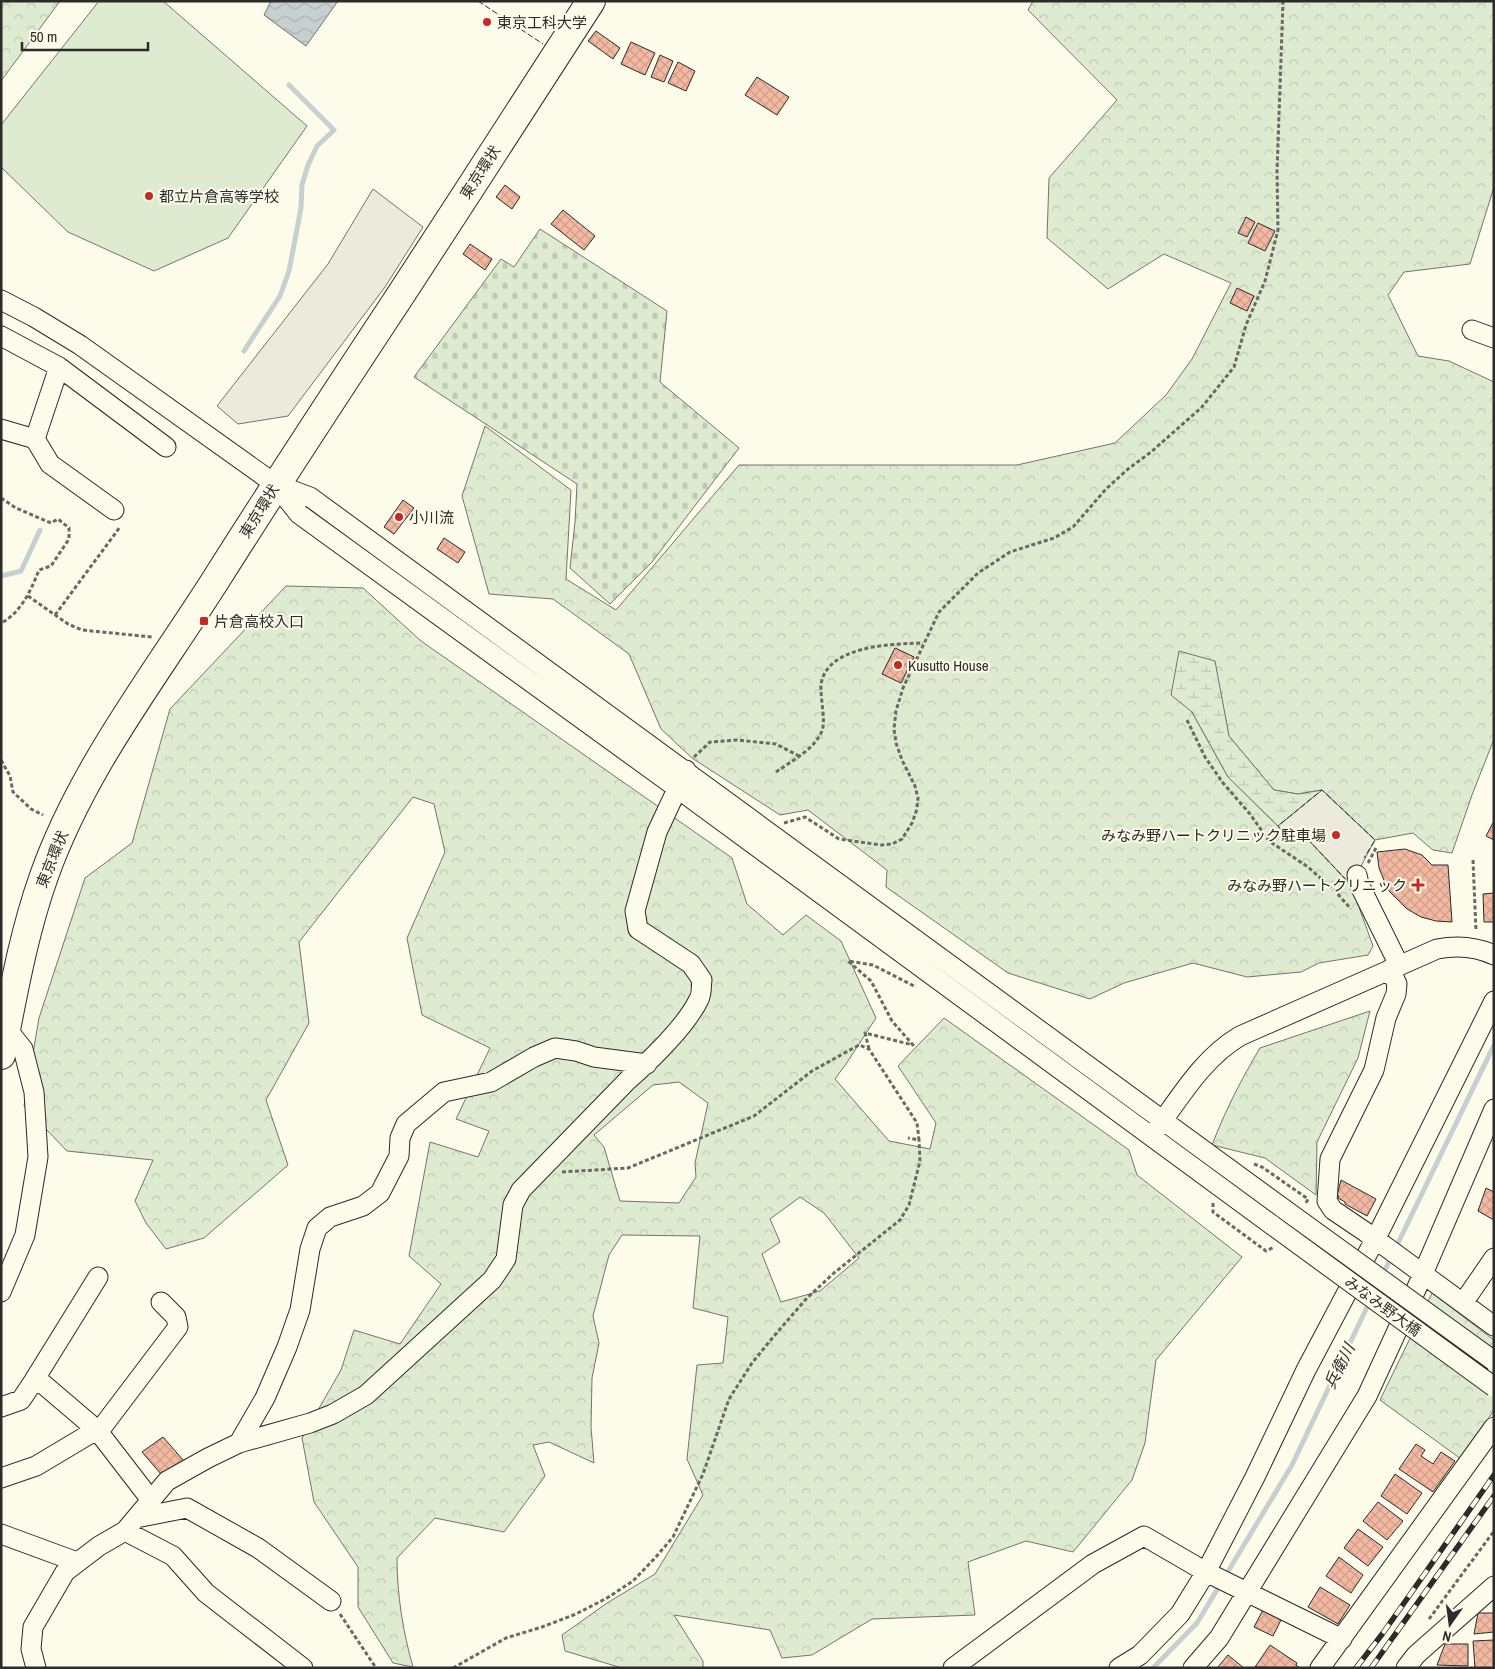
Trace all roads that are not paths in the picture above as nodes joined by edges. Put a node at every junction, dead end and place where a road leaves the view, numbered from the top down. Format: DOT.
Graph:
graph roads {
  1 [pos="590,1"];
  2 [pos="1,300"];
  3 [pos="1472,330"];
  4 [pos="1,336"];
  5 [pos="1494,338"];
  6 [pos="59,367"];
  7 [pos="1,429"];
  8 [pos="35,439"];
  9 [pos="166,447"];
  10 [pos="276,484"];
  11 [pos="118,514"];
  12 [pos="686,770"];
  13 [pos="677,788"];
  14 [pos="1358,875"];
  15 [pos="1494,955"];
  16 [pos="1394,967"];
  17 [pos="1494,1001"];
  18 [pos="7,1028"];
  19 [pos="1,1055"];
  20 [pos="647,1064"];
  21 [pos="1494,1110"];
  22 [pos="1163,1120"];
  23 [pos="1151,1136"];
  24 [pos="1378,1241"];
  25 [pos="1494,1258"];
  26 [pos="1422,1273"];
  27 [pos="98,1277"];
  28 [pos="1,1292"];
  29 [pos="161,1302"];
  30 [pos="1463,1303"];
  31 [pos="1494,1326"];
  32 [pos="1494,1360"];
  33 [pos="33,1382"];
  34 [pos="1494,1387"];
  35 [pos="1,1407"];
  36 [pos="1494,1427"];
  37 [pos="97,1430"];
  38 [pos="240,1443"];
  39 [pos="1,1478"];
  40 [pos="151,1500"];
  41 [pos="130,1525"];
  42 [pos="1,1534"];
  43 [pos="77,1562"];
  44 [pos="1209,1573"];
  45 [pos="1494,1586"];
  46 [pos="1241,1589"];
  47 [pos="331,1601"];
  48 [pos="1342,1639"];
  49 [pos="1410,1667"];
  50 [pos="36,1668"];
  51 [pos="303,1668"];
  52 [pos="953,1668"];
  53 [pos="1119,1668"];
  54 [pos="1193,1668"];
  55 [pos="1320,1668"];
  1 -- 10 [label="highway, 東京環状"];
  2 -- 10 [label="street"];
  3 -- 5 [label="street"];
  4 -- 6 [label="street"];
  6 -- 8 [label="street"];
  6 -- 9 [label="street"];
  7 -- 8 [label="street"];
  8 -- 11 [label="street"];
  10 -- 12 [label="street, みなみ野大橋"];
  10 -- 13 [label="street, みなみ野大橋"];
  10 -- 18 [label="highway, 東京環状"];
  12 -- 13 [label="street"];
  12 -- 22 [label="street, みなみ野大橋"];
  13 -- 20 [label="street"];
  13 -- 23 [label="street, みなみ野大橋"];
  14 -- 16 [label="street"];
  15 -- 16 [label="street"];
  16 -- 22 [label="street"];
  16 -- 24 [label="street"];
  17 -- 24 [label="street"];
  18 -- 19 [label="highway, 東京環状"];
  18 -- 28 [label="street"];
  20 -- 38 [label="street"];
  20 -- 38 [label="street"];
  21 -- 26 [label="street"];
  22 -- 23 [label="street"];
  22 -- 32 [label="street, みなみ野大橋, bridge"];
  23 -- 34 [label="street, みなみ野大橋, bridge"];
  24 -- 26 [label="street"];
  24 -- 44 [label="street"];
  25 -- 30 [label="street"];
  26 -- 30 [label="street"];
  26 -- 46 [label="street"];
  27 -- 33 [label="street"];
  29 -- 37 [label="street"];
  30 -- 31 [label="street"];
  33 -- 35 [label="street"];
  33 -- 37 [label="street"];
  36 -- 48 [label="street"];
  37 -- 39 [label="street"];
  37 -- 40 [label="street"];
  38 -- 40 [label="street"];
  40 -- 41 [label="street"];
  41 -- 43 [label="street"];
  41 -- 47 [label="street"];
  41 -- 51 [label="street"];
  42 -- 43 [label="street"];
  43 -- 50 [label="street"];
  44 -- 46 [label="street"];
  44 -- 52 [label="street"];
  44 -- 53 [label="street"];
  45 -- 49 [label="street"];
  46 -- 48 [label="street"];
  46 -- 54 [label="street"];
  48 -- 55 [label="street"];
}
